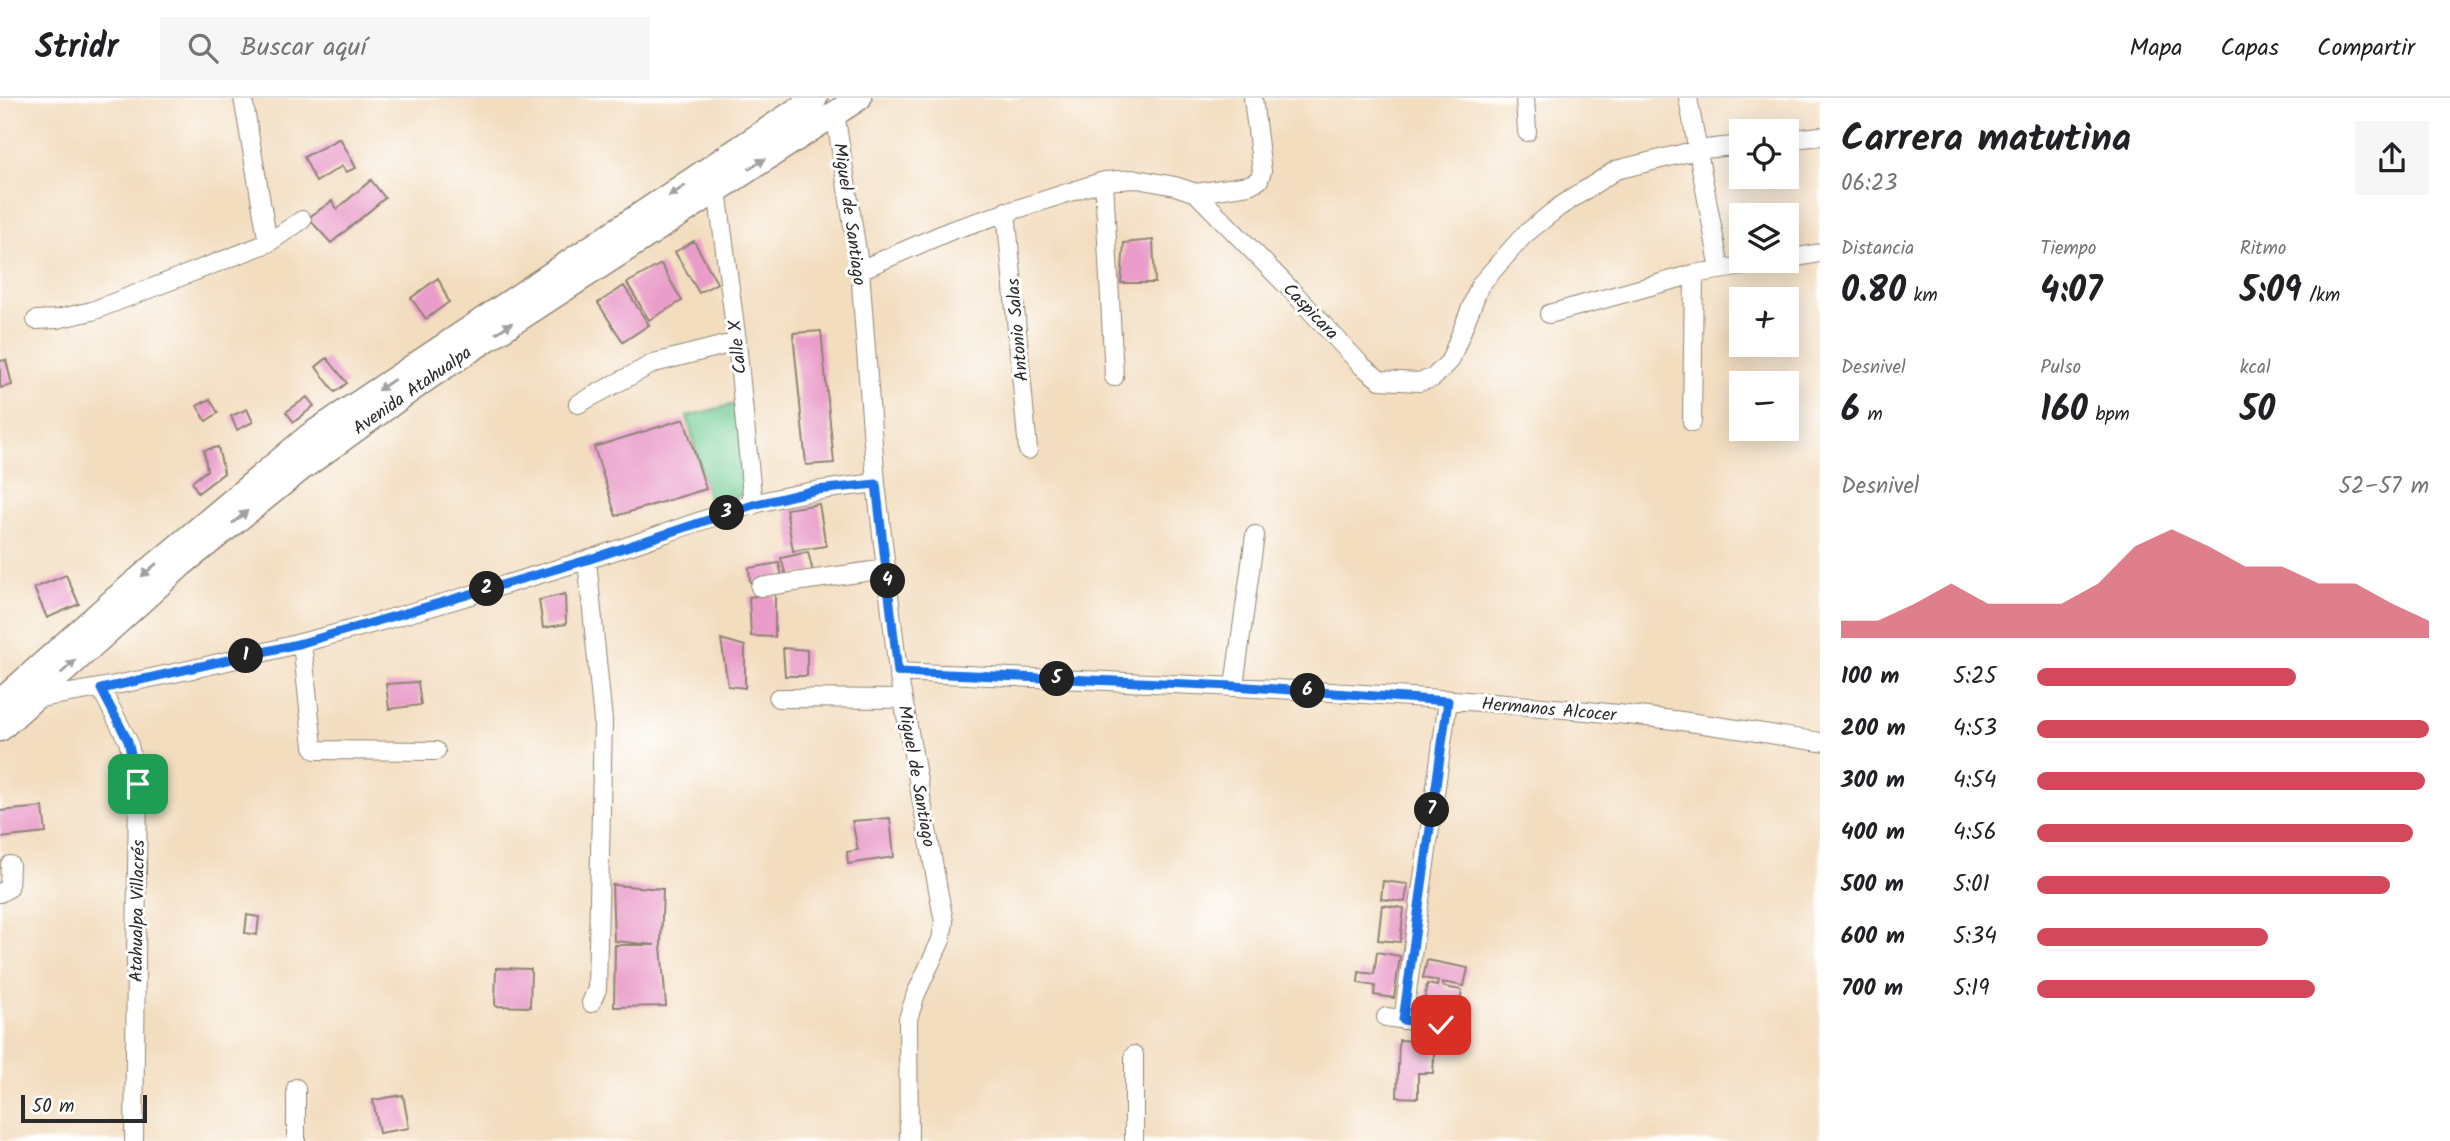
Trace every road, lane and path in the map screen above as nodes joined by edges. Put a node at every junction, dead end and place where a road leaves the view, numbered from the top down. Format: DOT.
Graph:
graph roads {
  1 [pos="243,98"];
  2 [pos="815,98"];
  3 [pos="859,98"];
  4 [pos="1253,98"];
  5 [pos="1525,98"];
  6 [pos="1688,98"];
  7 [pos="835,113"];
  8 [pos="1527,132"];
  9 [pos="1820,136"];
  10 [pos="1799,139"];
  11 [pos="1729,146"];
  12 [pos="1697,150"];
  13 [pos="1104,181"];
  14 [pos="717,190"];
  15 [pos="1196,193"];
  16 [pos="1006,211"];
  17 [pos="302,220"];
  18 [pos="268,243"];
  19 [pos="1820,254"];
  20 [pos="1799,257"];
  21 [pos="1729,268"];
  22 [pos="1720,269"];
  23 [pos="860,270"];
  24 [pos="1694,274"];
  25 [pos="1549,314"];
  26 [pos="36,320"];
  27 [pos="737,342"];
  28 [pos="1114,377"];
  29 [pos="578,404"];
  30 [pos="1692,422"];
  31 [pos="1028,450"];
  32 [pos="876,484"];
  33 [pos="753,505"];
  34 [pos="1255,536"];
  35 [pos="587,560"];
  36 [pos="886,569"];
  37 [pos="760,587"];
  38 [pos="302,643"];
  39 [pos="898,672"];
  40 [pos="1234,686"];
  41 [pos="101,689"];
  42 [pos="778,698"];
  43 [pos="903,699"];
  44 [pos="32,700"];
  45 [pos="1448,701"];
  46 [pos="0,702"];
  47 [pos="0,729"];
  48 [pos="1820,742"];
  49 [pos="436,751"];
  50 [pos="10,864"];
  51 [pos="0,892"];
  52 [pos="592,1003"];
  53 [pos="1441,1025"];
  54 [pos="1134,1055"];
  55 [pos="296,1088"];
  56 [pos="134,1141"];
  57 [pos="296,1141"];
  58 [pos="909,1141"];
  59 [pos="1134,1141"];
  1 -- 18 [label="street"];
  2 -- 46 [label="highway, Avenida Atahualpa, one-way"];
  3 -- 7 [label="highway, Avenida Atahualpa"];
  4 -- 15 [label="street"];
  5 -- 8 [label="street"];
  6 -- 12 [label="street"];
  14 -- 7 [label="highway, Avenida Atahualpa, one-way"];
  7 -- 23 [label="street, Miguel de Santiago"];
  9 -- 10 [label="street"];
  11 -- 12 [label="street, Caspicara"];
  12 -- 15 [label="street, Caspicara"];
  12 -- 22 [label="street"];
  13 -- 15 [label="street"];
  13 -- 16 [label="street"];
  13 -- 28 [label="street"];
  14 -- 27 [label="street, Calle X"];
  44 -- 14 [label="highway, Avenida Atahualpa, one-way"];
  16 -- 23 [label="street"];
  16 -- 31 [label="street, Antonio Salas"];
  17 -- 18 [label="street"];
  18 -- 26 [label="street"];
  19 -- 20 [label="street"];
  21 -- 22 [label="street"];
  22 -- 24 [label="street"];
  23 -- 32 [label="street, Miguel de Santiago"];
  24 -- 25 [label="street"];
  24 -- 30 [label="street"];
  27 -- 29 [label="street"];
  27 -- 33 [label="street, Calle X"];
  32 -- 33 [label="street"];
  32 -- 36 [label="street, Miguel de Santiago"];
  33 -- 35 [label="street"];
  34 -- 40 [label="street"];
  35 -- 38 [label="street"];
  35 -- 52 [label="street"];
  36 -- 37 [label="street"];
  36 -- 39 [label="street, Miguel de Santiago"];
  38 -- 41 [label="street"];
  38 -- 49 [label="street"];
  39 -- 40 [label="street, Hermanos Alcocer"];
  39 -- 43 [label="street, Miguel de Santiago"];
  40 -- 45 [label="street, Hermanos Alcocer"];
  41 -- 44 [label="street"];
  41 -- 56 [label="street, Atahualpa Villacrés"];
  42 -- 43 [label="street"];
  43 -- 58 [label="street, Miguel de Santiago"];
  44 -- 47 [label="highway, Avenida Atahualpa"];
  45 -- 48 [label="street, Hermanos Alcocer"];
  45 -- 53 [label="street"];
  50 -- 51 [label="street"];
  54 -- 59 [label="street"];
  55 -- 57 [label="street"];
}
